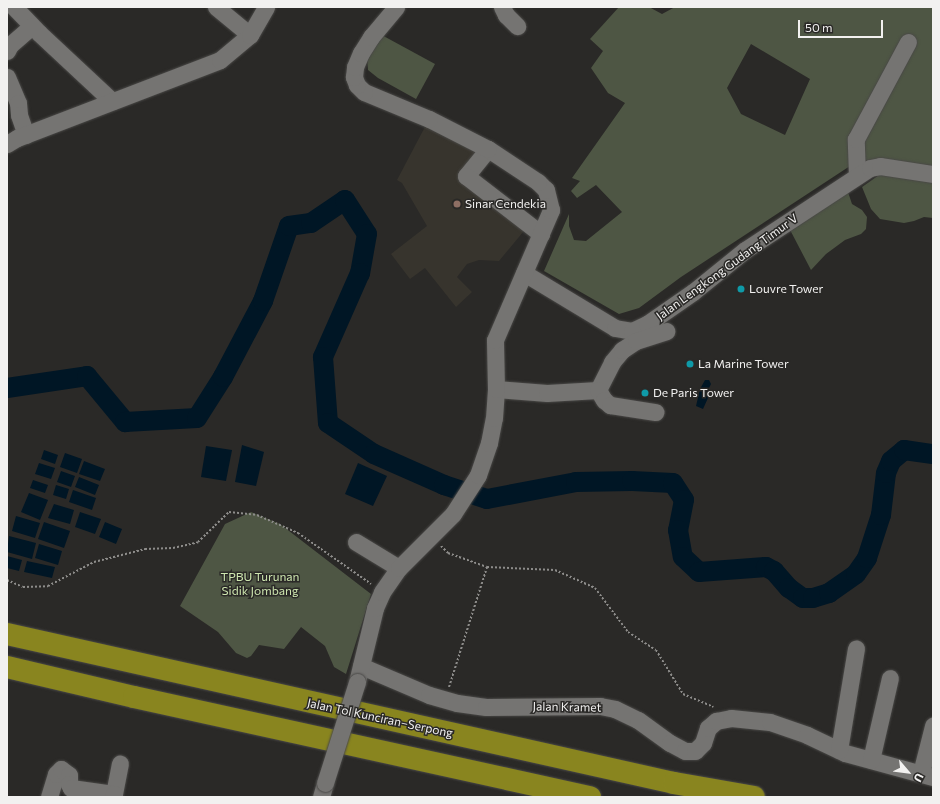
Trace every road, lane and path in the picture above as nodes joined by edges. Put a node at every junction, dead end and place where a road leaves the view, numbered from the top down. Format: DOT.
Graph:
graph roads {
  1 [pos="14,7"];
  2 [pos="216,7"];
  3 [pos="266,7"];
  4 [pos="396,7"];
  5 [pos="502,7"];
  6 [pos="32,26"];
  7 [pos="517,26"];
  8 [pos="250,35"];
  9 [pos="908,42"];
  10 [pos="7,51"];
  11 [pos="7,77"];
  12 [pos="112,101"];
  13 [pos="26,135"];
  14 [pos="7,144"];
  15 [pos="488,149"];
  16 [pos="933,174"];
  17 [pos="857,176"];
  18 [pos="541,234"];
  19 [pos="524,273"];
  20 [pos="666,331"];
  21 [pos="496,389"];
  22 [pos="598,390"];
  23 [pos="655,412"];
  24 [pos="431,538"];
  25 [pos="356,542"];
  26 [pos="488,567"];
  27 [pos="399,568"];
  28 [pos="7,580"];
  29 [pos="382,592"];
  30 [pos="7,634"];
  31 [pos="856,648"];
  32 [pos="7,667"];
  33 [pos="359,674"];
  34 [pos="890,678"];
  35 [pos="444,699"];
  36 [pos="731,718"];
  37 [pos="933,726"];
  38 [pos="839,750"];
  39 [pos="871,760"];
  40 [pos="120,764"];
  41 [pos="927,775"];
  42 [pos="325,793"];
  43 [pos="114,796"];
  44 [pos="49,797"];
  45 [pos="590,797"];
  46 [pos="754,797"];
  1 -- 6 [label="street"];
  2 -- 8 [label="street"];
  3 -- 8 [label="street"];
  4 -- 15 [label="street"];
  5 -- 7 [label="street"];
  6 -- 10 [label="street"];
  6 -- 12 [label="street"];
  8 -- 12 [label="street"];
  9 -- 17 [label="street"];
  11 -- 13 [label="street"];
  12 -- 13 [label="street"];
  13 -- 14 [label="street"];
  15 -- 18 [label="street"];
  15 -- 18 [label="street"];
  16 -- 17 [label="street, Jalan Lengkong Gudang Timur V"];
  17 -- 19 [label="street, Jalan Lengkong Gudang Timur V"];
  18 -- 19 [label="street"];
  19 -- 21 [label="street"];
  20 -- 22 [label="street"];
  21 -- 22 [label="street"];
  21 -- 24 [label="street"];
  22 -- 23 [label="street"];
  24 -- 26 [label="path"];
  24 -- 27 [label="street"];
  25 -- 27 [label="street"];
  26 -- 35 [label="path"];
  26 -- 36 [label="path"];
  27 -- 29 [label="street"];
  28 -- 29 [label="path"];
  29 -- 33 [label="street"];
  30 -- 46 [label="highway, Jalan Tol Kunciran–Serpong"];
  31 -- 38 [label="street"];
  32 -- 45 [label="highway"];
  33 -- 35 [label="street, Jalan Kramet"];
  33 -- 42 [label="street, bridge"];
  34 -- 39 [label="street"];
  35 -- 36 [label="street, Jalan Kramet"];
  36 -- 38 [label="street, Jalan Kramet"];
  37 -- 41 [label="street"];
  38 -- 39 [label="street, Jalan Kramet"];
  39 -- 41 [label="street, Jalan Kramet"];
  40 -- 43 [label="street"];
  43 -- 44 [label="street"];
}
